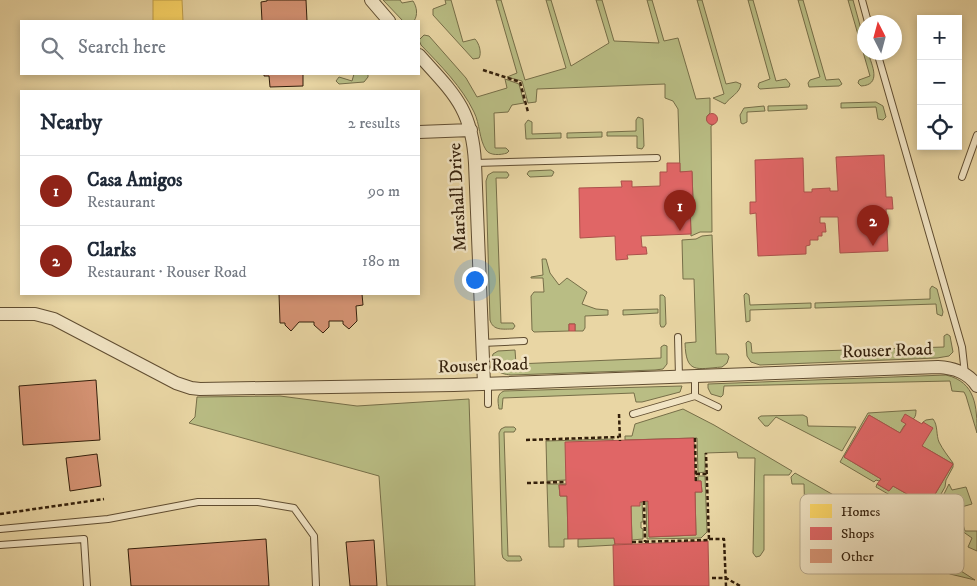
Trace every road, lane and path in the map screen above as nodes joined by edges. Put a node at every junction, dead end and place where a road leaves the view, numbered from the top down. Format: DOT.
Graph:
graph roads {
  1 [pos="371,0"];
  2 [pos="862,0"];
  3 [pos="866,15"];
  4 [pos="388,20"];
  5 [pos="420,56"];
  6 [pos="879,60"];
  7 [pos="483,70"];
  8 [pos="528,112"];
  9 [pos="471,130"];
  10 [pos="420,132"];
  11 [pos="977,135"];
  12 [pos="657,158"];
  13 [pos="475,163"];
  14 [pos="962,177"];
  15 [pos="0,314"];
  16 [pos="678,337"];
  17 [pos="524,341"];
  18 [pos="482,343"];
  19 [pos="965,374"];
  20 [pos="695,376"];
  21 [pos="680,377"];
  22 [pos="486,384"];
  23 [pos="977,386"];
  24 [pos="695,396"];
  25 [pos="488,404"];
  26 [pos="718,407"];
  27 [pos="619,414"];
  28 [pos="633,414"];
  29 [pos="695,438"];
  30 [pos="526,440"];
  31 [pos="706,453"];
  32 [pos="696,474"];
  33 [pos="707,474"];
  34 [pos="696,481"];
  35 [pos="566,482"];
  36 [pos="527,483"];
  37 [pos="104,499"];
  38 [pos="644,501"];
  39 [pos="0,514"];
  40 [pos="0,529"];
  41 [pos="709,539"];
  42 [pos="632,542"];
  43 [pos="645,542"];
  44 [pos="0,545"];
  45 [pos="712,578"];
  46 [pos="726,578"];
  47 [pos="87,586"];
  48 [pos="316,586"];
  49 [pos="726,586"];
  50 [pos="740,586"];
  1 -- 4 [label="street"];
  2 -- 3 [label="lane"];
  5 -- 9 [label="street, Marshall Drive"];
  6 -- 19 [label="lane"];
  7 -- 8 [label="path"];
  9 -- 10 [label="street"];
  9 -- 13 [label="street, Marshall Drive"];
  11 -- 14 [label="lane"];
  12 -- 13 [label="lane"];
  13 -- 18 [label="street, Marshall Drive"];
  15 -- 22 [label="street, Rouser Road"];
  16 -- 21 [label="lane"];
  17 -- 18 [label="lane"];
  18 -- 22 [label="street, Marshall Drive"];
  19 -- 20 [label="street, Rouser Road"];
  19 -- 23 [label="street, Rouser Road"];
  20 -- 21 [label="street, Rouser Road"];
  20 -- 24 [label="lane"];
  21 -- 22 [label="street, Rouser Road"];
  22 -- 25 [label="lane"];
  24 -- 26 [label="lane"];
  24 -- 28 [label="lane"];
  27 -- 30 [label="path"];
  29 -- 32 [label="path"];
  31 -- 33 [label="path"];
  32 -- 33 [label="path"];
  32 -- 34 [label="path"];
  33 -- 41 [label="path"];
  35 -- 36 [label="path"];
  37 -- 39 [label="path"];
  38 -- 43 [label="path"];
  40 -- 48 [label="lane"];
  41 -- 43 [label="path"];
  41 -- 46 [label="path"];
  42 -- 43 [label="path"];
  44 -- 47 [label="lane"];
  45 -- 46 [label="path"];
  46 -- 49 [label="path"];
  46 -- 50 [label="path"];
}
